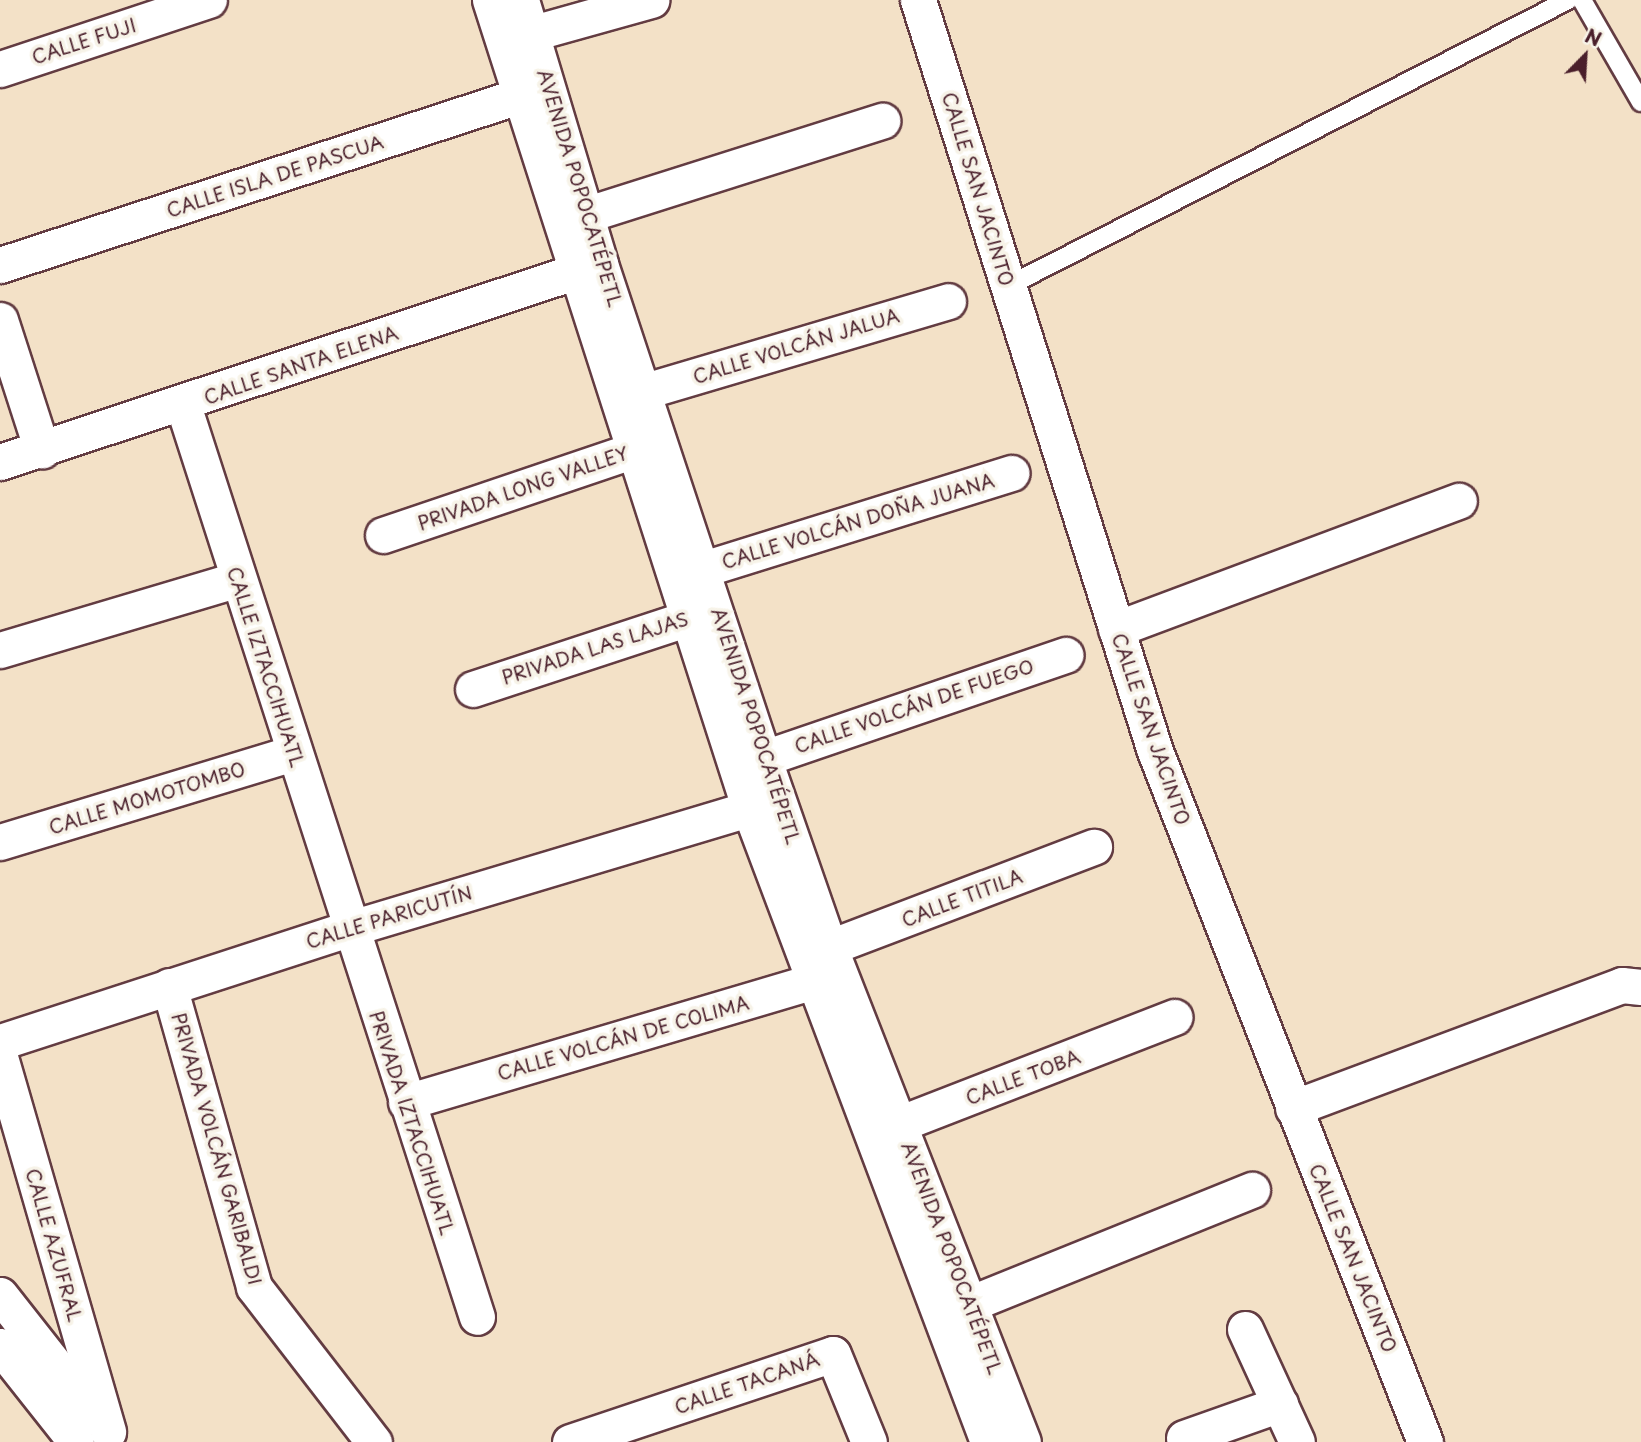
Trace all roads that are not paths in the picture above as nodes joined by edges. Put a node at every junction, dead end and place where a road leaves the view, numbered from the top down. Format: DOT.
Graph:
graph roads {
  1 [pos="209,0"];
  2 [pos="490,0"];
  3 [pos="521,0"];
  4 [pos="651,0"];
  5 [pos="918,0"];
  6 [pos="1568,0"];
  7 [pos="1582,0"];
  8 [pos="533,33"];
  9 [pos="0,69"];
  10 [pos="535,91"];
  11 [pos="1641,102"];
  12 [pos="882,121"];
  13 [pos="586,215"];
  14 [pos="0,265"];
  15 [pos="587,267"];
  16 [pos="1009,286"];
  17 [pos="948,300"];
  18 [pos="0,320"];
  19 [pos="645,391"];
  20 [pos="183,405"];
  21 [pos="647,445"];
  22 [pos="42,450"];
  23 [pos="0,462"];
  24 [pos="1012,473"];
  25 [pos="1460,501"];
  26 [pos="383,536"];
  27 [pos="689,574"];
  28 [pos="238,579"];
  29 [pos="702,613"];
  30 [pos="1116,629"];
  31 [pos="0,650"];
  32 [pos="1066,655"];
  33 [pos="473,689"];
  34 [pos="293,753"];
  35 [pos="750,763"];
  36 [pos="765,805"];
  37 [pos="0,842"];
  38 [pos="1094,847"];
  39 [pos="348,929"];
  40 [pos="821,966"];
  41 [pos="169,986"];
  42 [pos="1641,987"];
  43 [pos="1175,1017"];
  44 [pos="0,1042"];
  45 [pos="0,1057"];
  46 [pos="406,1102"];
  47 [pos="1293,1108"];
  48 [pos="886,1129"];
  49 [pos="1252,1190"];
  50 [pos="0,1295"];
  51 [pos="954,1311"];
  52 [pos="477,1317"];
  53 [pos="1245,1329"];
  54 [pos="0,1346"];
  55 [pos="1280,1404"];
  56 [pos="1184,1438"];
  57 [pos="100,1439"];
  58 [pos="374,1442"];
  59 [pos="570,1442"];
  60 [pos="869,1442"];
  61 [pos="988,1442"];
  62 [pos="1023,1442"];
  63 [pos="1297,1442"];
  64 [pos="1425,1442"];
  1 -- 9 [label="street, CALLE FUJI"];
  2 -- 10 [label="street, AVENIDA POPOCATÉPETL"];
  3 -- 8 [label="street, AVENIDA POPOCATÉPETL"];
  4 -- 8 [label="street"];
  5 -- 16 [label="street, CALLE SAN JACINTO"];
  6 -- 16 [label="lane"];
  7 -- 11 [label="lane"];
  8 -- 10 [label="street, AVENIDA POPOCATÉPETL"];
  10 -- 13 [label="street, AVENIDA POPOCATÉPETL"];
  10 -- 14 [label="street, CALLE ISLA DE PASCUA"];
  10 -- 15 [label="street, AVENIDA POPOCATÉPETL"];
  12 -- 13 [label="street"];
  13 -- 15 [label="street, AVENIDA POPOCATÉPETL"];
  15 -- 19 [label="street, AVENIDA POPOCATÉPETL"];
  15 -- 20 [label="street, CALLE SANTA ELENA"];
  15 -- 21 [label="street, AVENIDA POPOCATÉPETL"];
  16 -- 30 [label="street, CALLE SAN JACINTO"];
  17 -- 19 [label="street, CALLE VOLCÁN JALUA"];
  18 -- 22 [label="street"];
  19 -- 21 [label="street, AVENIDA POPOCATÉPETL"];
  20 -- 22 [label="street, CALLE SANTA ELENA"];
  20 -- 28 [label="street, CALLE IZTACCIHUATL"];
  21 -- 26 [label="street, PRIVADA LONG VALLEY"];
  21 -- 27 [label="street, AVENIDA POPOCATÉPETL"];
  22 -- 23 [label="street, CALLE SANTA ELENA"];
  24 -- 27 [label="street, CALLE VOLCÁN DOÑA JUANA"];
  25 -- 30 [label="street"];
  27 -- 29 [label="street, AVENIDA POPOCATÉPETL"];
  28 -- 31 [label="street"];
  28 -- 34 [label="street, CALLE IZTACCIHUATL"];
  29 -- 33 [label="street, PRIVADA LAS LAJAS"];
  29 -- 35 [label="street, AVENIDA POPOCATÉPETL"];
  30 -- 47 [label="street, CALLE SAN JACINTO"];
  32 -- 35 [label="street, CALLE VOLCÁN DE FUEGO"];
  34 -- 37 [label="street, CALLE MOMOTOMBO"];
  34 -- 39 [label="street, CALLE IZTACCIHUATL"];
  35 -- 36 [label="street, AVENIDA POPOCATÉPETL"];
  36 -- 39 [label="street, CALLE PARICUTÍN"];
  36 -- 40 [label="street, AVENIDA POPOCATÉPETL"];
  38 -- 40 [label="street, CALLE TITILA"];
  39 -- 41 [label="street, CALLE PARICUTÍN"];
  39 -- 46 [label="street, PRIVADA IZTACCIHUATL"];
  40 -- 46 [label="street, CALLE VOLCÁN DE COLIMA"];
  40 -- 48 [label="street, AVENIDA POPOCATÉPETL"];
  41 -- 44 [label="street, CALLE PARICUTÍN"];
  41 -- 58 [label="street, PRIVADA VOLCÁN GARIBALDI"];
  42 -- 47 [label="street"];
  43 -- 48 [label="street, CALLE TOBA"];
  45 -- 57 [label="street, CALLE AZUFRAL"];
  46 -- 52 [label="street, PRIVADA IZTACCIHUATL"];
  47 -- 64 [label="street, CALLE SAN JACINTO"];
  48 -- 51 [label="street, AVENIDA POPOCATÉPETL"];
  49 -- 51 [label="street"];
  50 -- 57 [label="street"];
  51 -- 61 [label="street, AVENIDA POPOCATÉPETL"];
  51 -- 62 [label="street, AVENIDA POPOCATÉPETL"];
  53 -- 55 [label="street"];
  54 -- 57 [label="street"];
  55 -- 56 [label="street"];
  55 -- 63 [label="street"];
  59 -- 60 [label="street, CALLE TACANÁ"];
}
